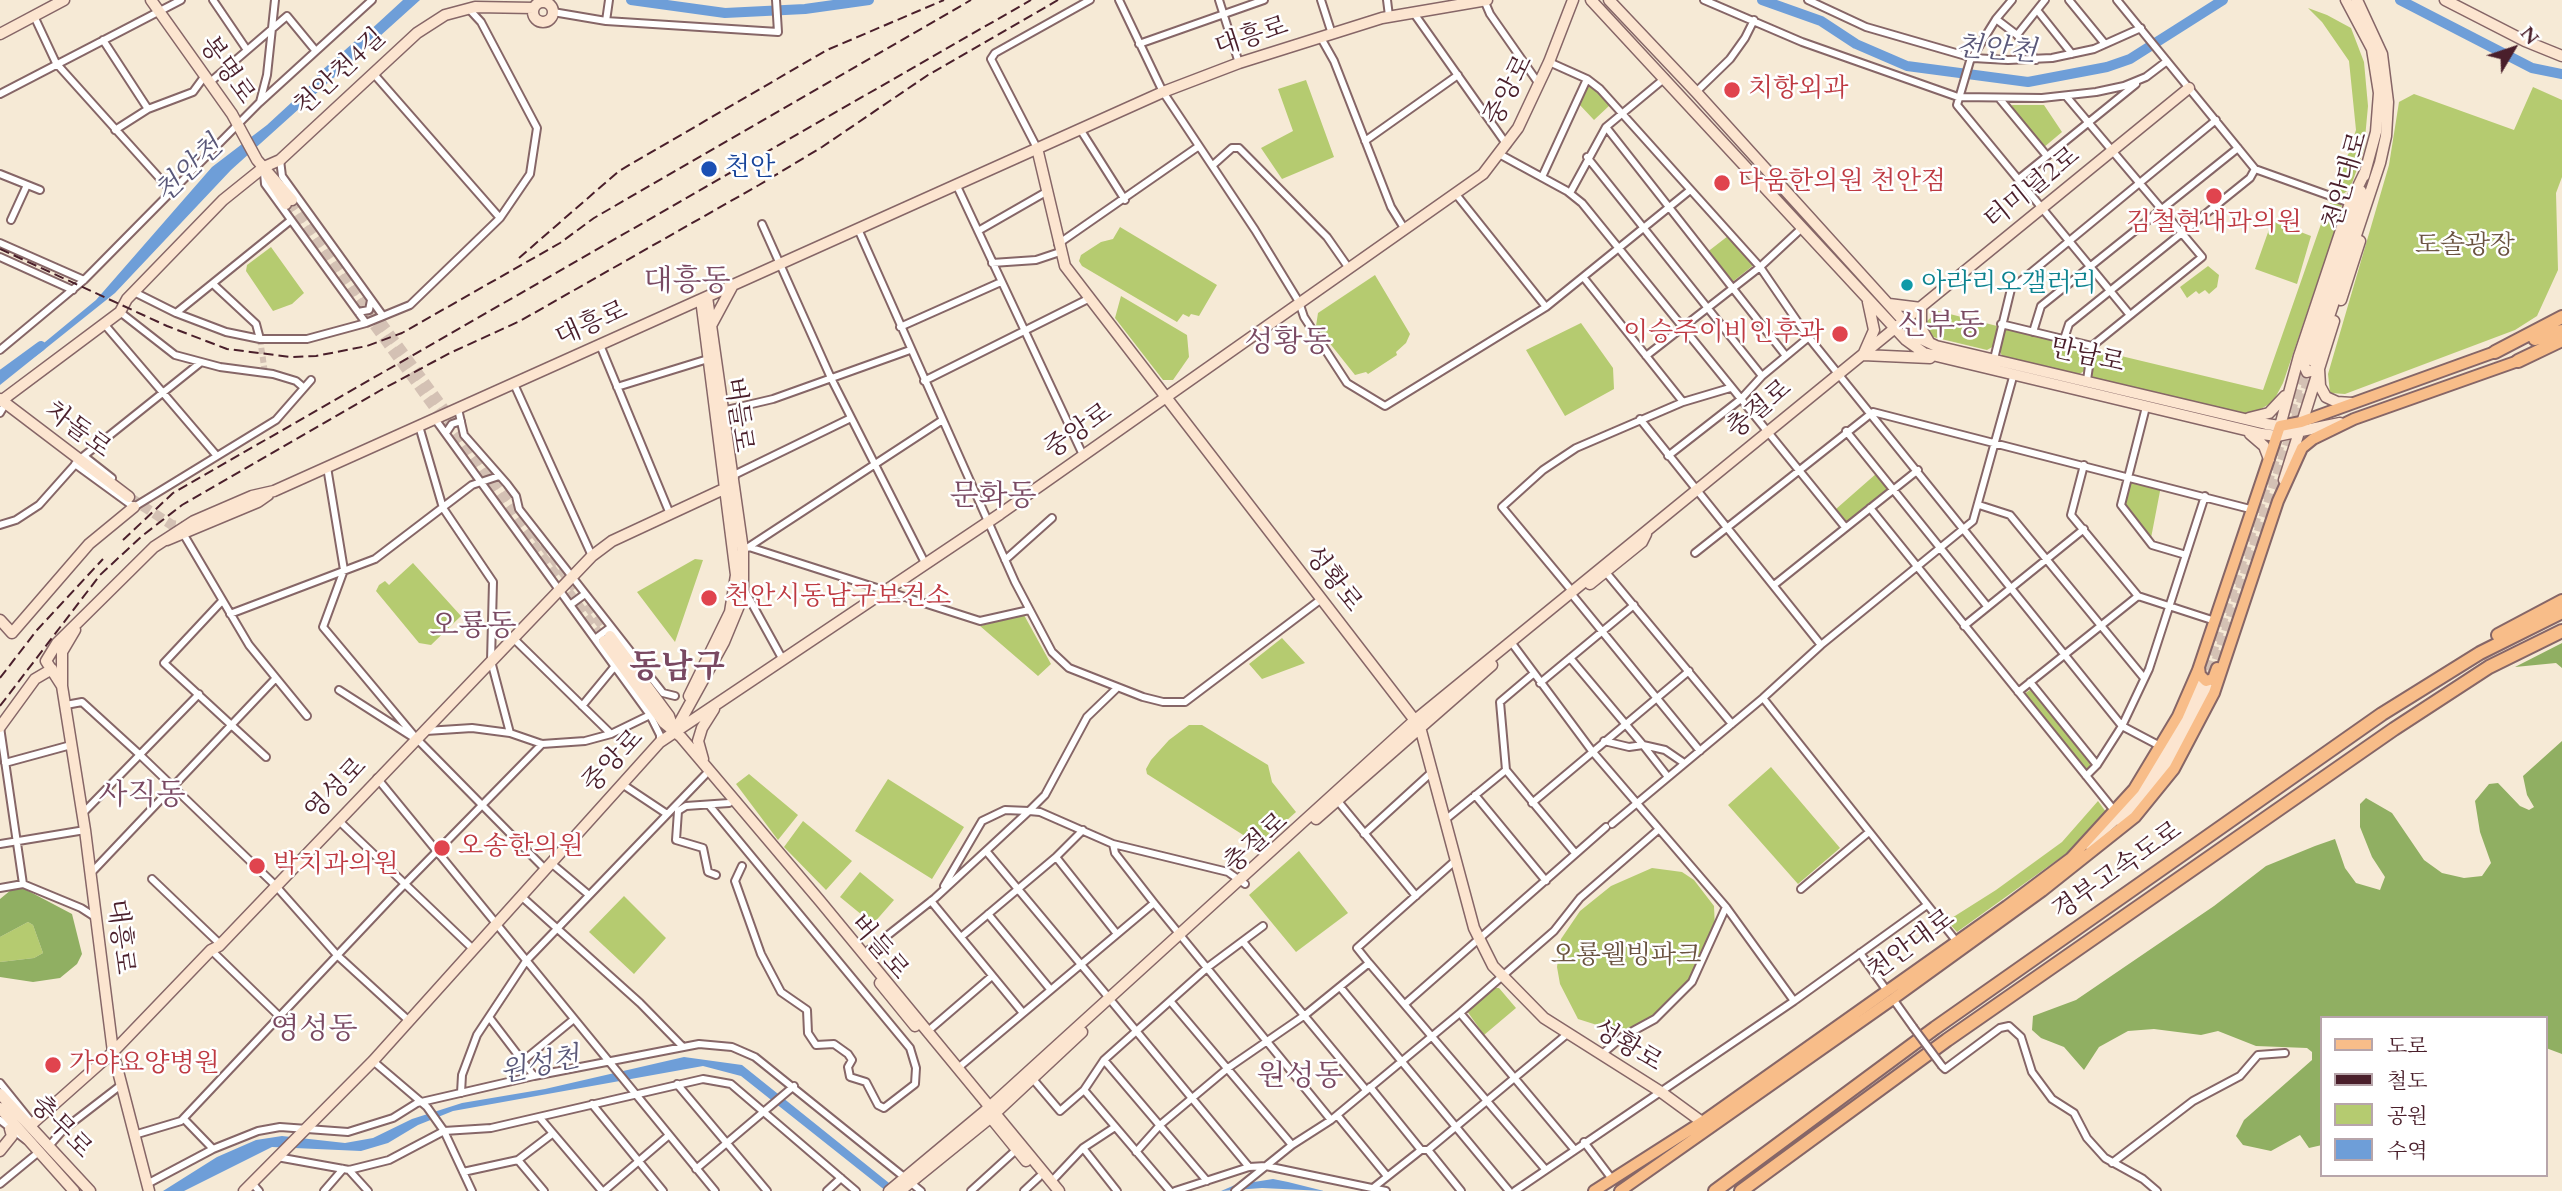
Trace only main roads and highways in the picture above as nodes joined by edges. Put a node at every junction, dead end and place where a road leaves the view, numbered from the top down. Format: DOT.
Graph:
graph roads {
  1 [pos="2562,317"];
  2 [pos="2562,328"];
  3 [pos="2562,340"];
  4 [pos="2562,346"];
  5 [pos="2495,352"];
  6 [pos="2518,361"];
  7 [pos="2250,509"];
  8 [pos="2273,514"];
  9 [pos="2246,600"];
  10 [pos="2562,601"];
  11 [pos="2562,612"];
  12 [pos="2562,631"];
  13 [pos="2199,667"];
  14 [pos="2382,714"];
  15 [pos="1891,995"];
  16 [pos="1594,1191"];
  17 [pos="1620,1191"];
  18 [pos="1715,1191"];
  19 [pos="1741,1191"];
  1 -- 5 [label="highway"];
  2 -- 5 [label="highway"];
  3 -- 6 [label="highway, 만남로"];
  4 -- 6 [label="highway"];
  5 -- 7 [label="main road, 만남로"];
  6 -- 8 [label="main road, 만남로"];
  7 -- 8 [label="main road"];
  7 -- 13 [label="main road"];
  8 -- 9 [label="main road"];
  9 -- 13 [label="main road"];
  9 -- 15 [label="main road, 천안대로"];
  10 -- 14 [label="highway"];
  11 -- 14 [label="highway, 경부고속도로"];
  12 -- 19 [label="highway, 경부고속도로"];
  13 -- 15 [label="main road, 천안대로"];
  14 -- 18 [label="highway, 경부고속도로"];
  15 -- 16 [label="main road, 천안대로"];
  15 -- 17 [label="main road, 천안대로"];
}
